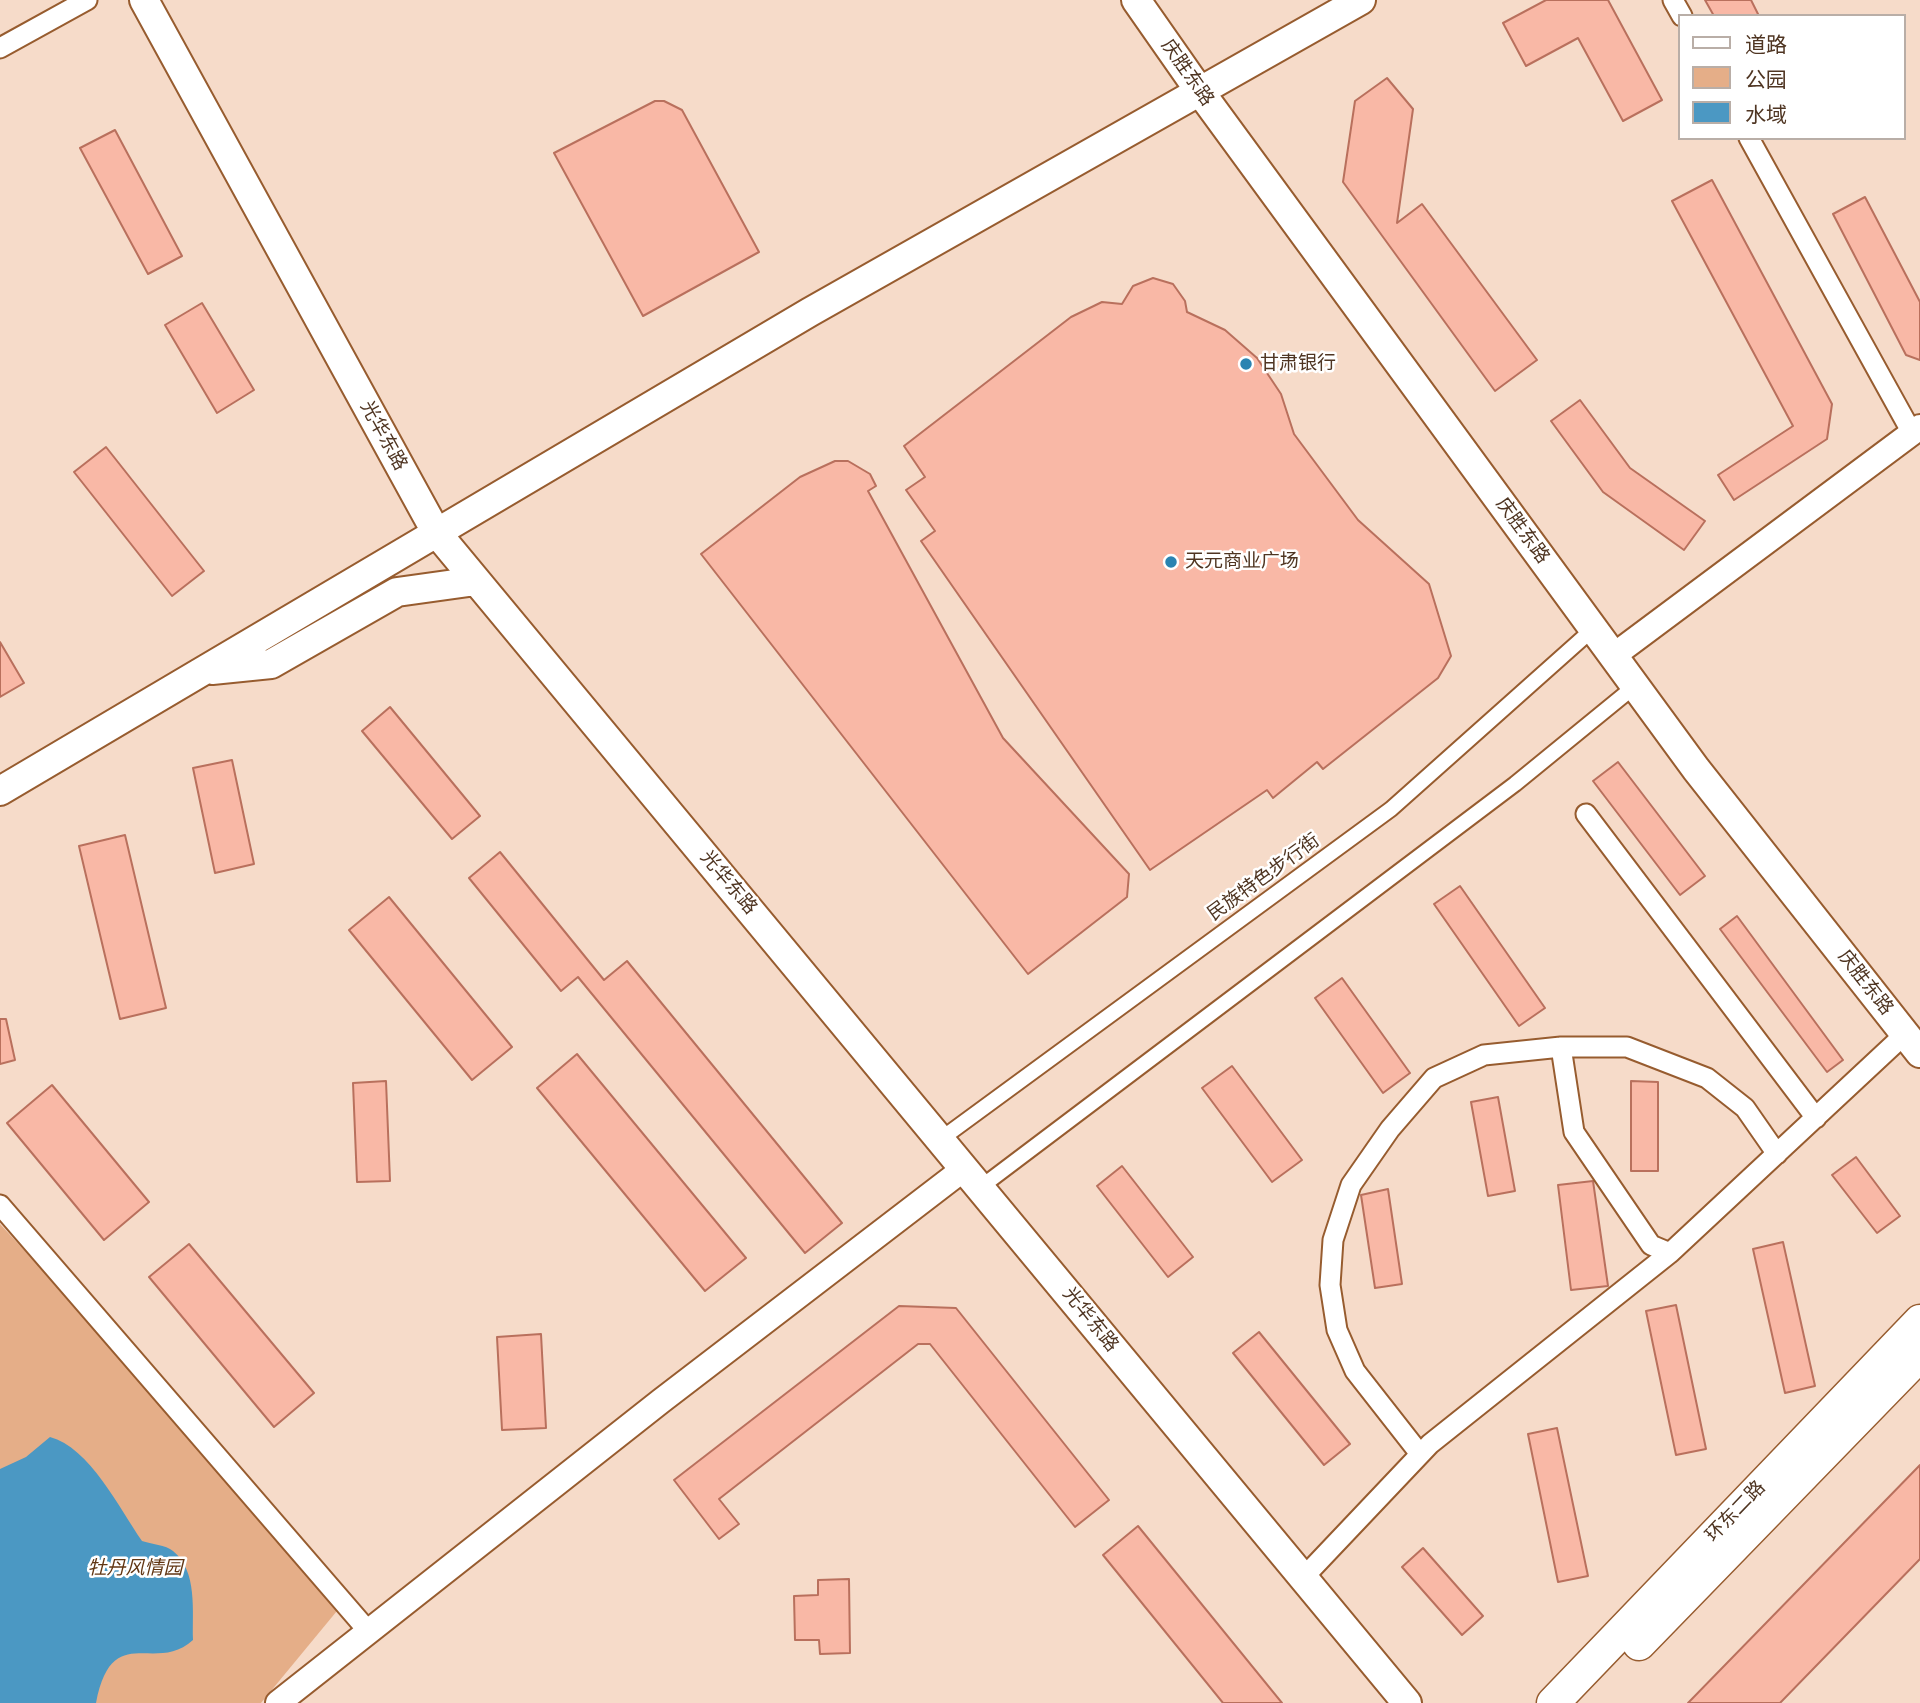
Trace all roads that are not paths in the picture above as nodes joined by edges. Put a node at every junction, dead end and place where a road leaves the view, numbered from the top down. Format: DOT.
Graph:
graph roads {
  1 [pos="87,0"];
  2 [pos="144,0"];
  3 [pos="1136,0"];
  4 [pos="1361,0"];
  5 [pos="0,48"];
  6 [pos="1201,93"];
  7 [pos="1750,140"];
  8 [pos="1916,430"];
  9 [pos="436,532"];
  10 [pos="476,581"];
  11 [pos="1594,629"];
  12 [pos="1613,656"];
  13 [pos="202,671"];
  14 [pos="1635,686"];
  15 [pos="0,791"];
  16 [pos="1586,814"];
  17 [pos="1913,1044"];
  18 [pos="1561,1047"];
  19 [pos="1815,1118"];
  20 [pos="942,1139"];
  21 [pos="1777,1154"];
  22 [pos="973,1177"];
  23 [pos="0,1205"];
  24 [pos="1671,1252"];
  25 [pos="1920,1321"];
  26 [pos="1920,1355"];
  27 [pos="1420,1454"];
  28 [pos="1303,1578"];
  29 [pos="369,1632"];
  30 [pos="278,1703"];
  31 [pos="1407,1703"];
  32 [pos="1553,1703"];
  33 [pos="1582,1703"];
  1 -- 5 [label="street"];
  2 -- 9 [label="main road, 光华东路"];
  3 -- 6 [label="main road, 庆胜东路"];
  4 -- 6 [label="main road"];
  6 -- 9 [label="main road"];
  6 -- 11 [label="main road, 庆胜东路"];
  7 -- 8 [label="street"];
  8 -- 12 [label="street"];
  9 -- 10 [label="main road, 光华东路"];
  9 -- 13 [label="main road"];
  10 -- 13 [label="main road"];
  10 -- 20 [label="main road, 光华东路"];
  11 -- 12 [label="main road, 庆胜东路"];
  11 -- 20 [label="street, 民族特色步行街"];
  12 -- 14 [label="main road, 庆胜东路"];
  13 -- 15 [label="main road"];
  14 -- 17 [label="main road, 庆胜东路"];
  14 -- 22 [label="street"];
  16 -- 19 [label="street"];
  17 -- 19 [label="street"];
  18 -- 21 [label="street"];
  18 -- 24 [label="street"];
  18 -- 27 [label="street"];
  19 -- 21 [label="street"];
  20 -- 22 [label="main road, 光华东路"];
  21 -- 24 [label="street"];
  22 -- 28 [label="main road, 光华东路"];
  22 -- 29 [label="street"];
  23 -- 29 [label="street"];
  24 -- 27 [label="street"];
  25 -- 32 [label="main road, 环东二路"];
  26 -- 33 [label="main road, 环东二路"];
  27 -- 28 [label="street"];
  28 -- 31 [label="main road, 光华东路"];
  29 -- 30 [label="street"];
}
